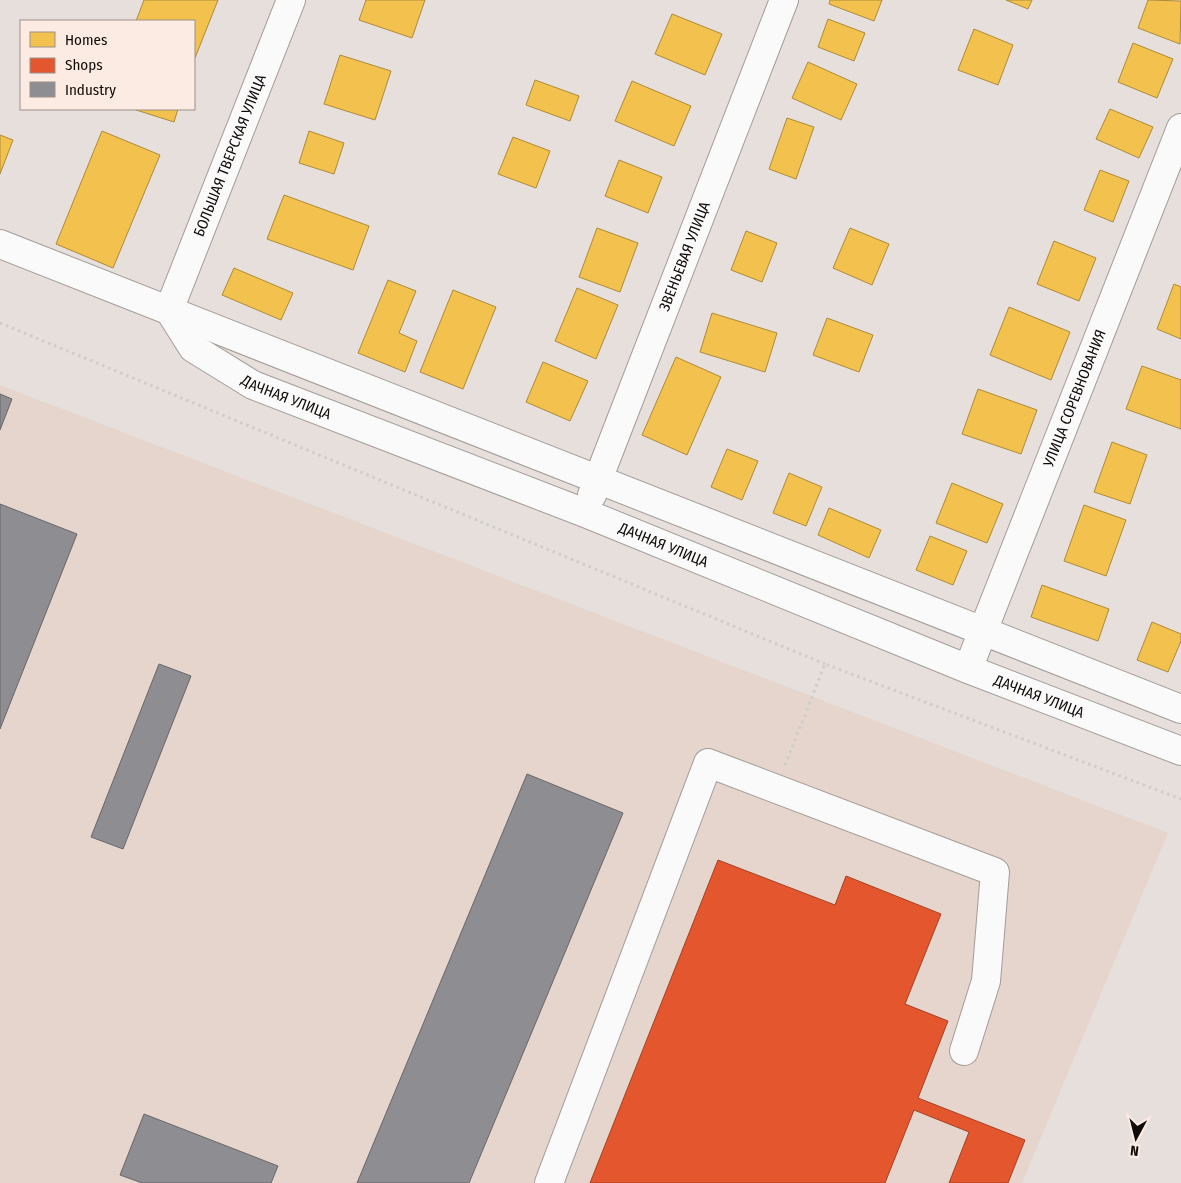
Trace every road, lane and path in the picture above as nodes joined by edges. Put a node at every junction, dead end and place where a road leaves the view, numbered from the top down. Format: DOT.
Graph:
graph roads {
  1 [pos="290,0"];
  2 [pos="784,0"];
  3 [pos="1181,128"];
  4 [pos="0,244"];
  5 [pos="169,310"];
  6 [pos="0,323"];
  7 [pos="598,479"];
  8 [pos="585,513"];
  9 [pos="983,631"];
  10 [pos="825,664"];
  11 [pos="968,669"];
  12 [pos="1181,709"];
  13 [pos="1181,751"];
  14 [pos="775,789"];
  15 [pos="1181,799"];
  16 [pos="964,1051"];
  17 [pos="549,1183"];
  1 -- 5 [label="street, БОЛЬШАЯ ТВЕРСКАЯ УЛИЦА"];
  2 -- 7 [label="street, ЗВЕНЬЕВАЯ УЛИЦА"];
  3 -- 9 [label="street, УЛИЦА СОРЕВНОВАНИЯ"];
  4 -- 5 [label="street"];
  5 -- 7 [label="street"];
  5 -- 8 [label="street, ДАЧНАЯ УЛИЦА"];
  6 -- 10 [label="path"];
  7 -- 8 [label="street, ЗВЕНЬЕВАЯ УЛИЦА"];
  7 -- 9 [label="street"];
  8 -- 11 [label="street, ДАЧНАЯ УЛИЦА"];
  9 -- 11 [label="street, УЛИЦА СОРЕВНОВАНИЯ"];
  9 -- 12 [label="street"];
  10 -- 14 [label="path"];
  10 -- 15 [label="path"];
  11 -- 13 [label="street, ДАЧНАЯ УЛИЦА"];
  14 -- 16 [label="street"];
  14 -- 17 [label="street"];
}
